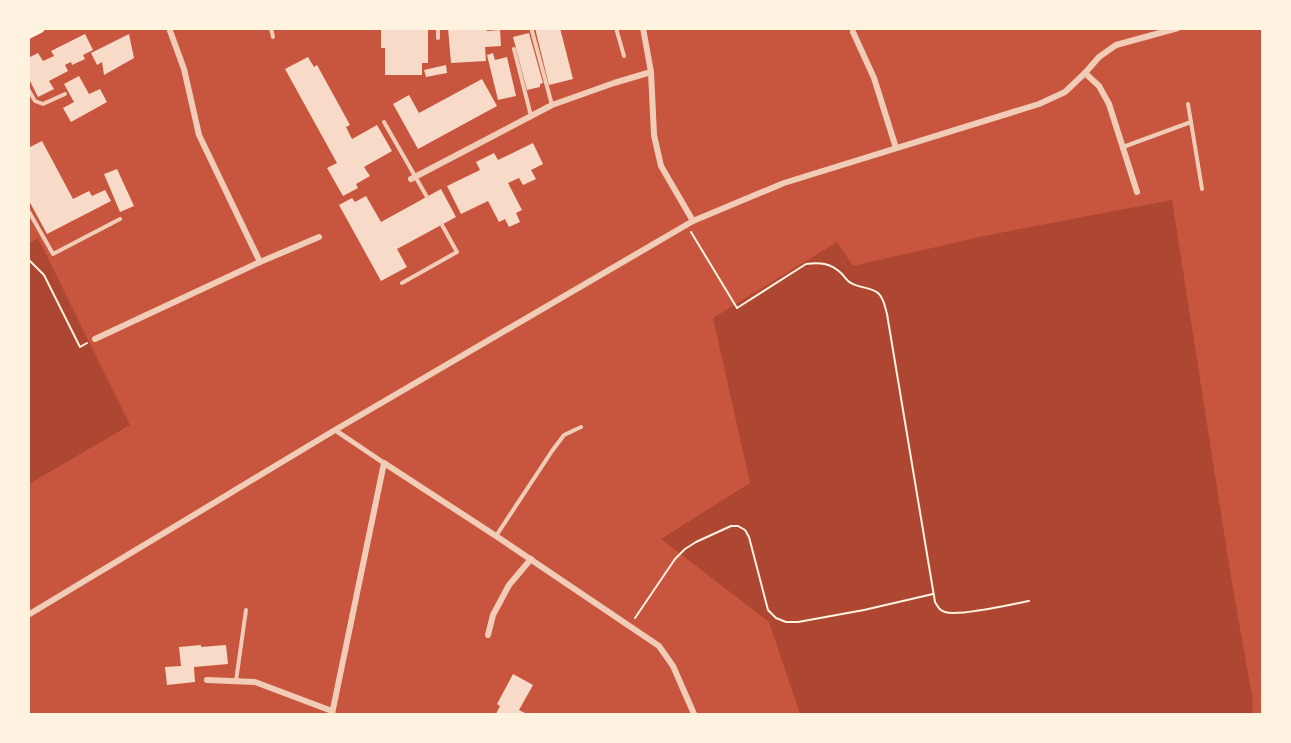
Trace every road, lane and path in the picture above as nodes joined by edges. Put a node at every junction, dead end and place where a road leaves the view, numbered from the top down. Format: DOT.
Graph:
graph roads {
  1 [pos="40,28"];
  2 [pos="169,28"];
  3 [pos="271,28"];
  4 [pos="438,28"];
  5 [pos="616,28"];
  6 [pos="643,28"];
  7 [pos="1178,28"];
  8 [pos="532,31"];
  9 [pos="853,32"];
  10 [pos="28,34"];
  11 [pos="273,38"];
  12 [pos="438,38"];
  13 [pos="514,49"];
  14 [pos="624,56"];
  15 [pos="651,72"];
  16 [pos="1085,73"];
  17 [pos="28,89"];
  18 [pos="64,94"];
  19 [pos="1188,104"];
  20 [pos="552,105"];
  21 [pos="531,116"];
  22 [pos="384,122"];
  23 [pos="1191,122"];
  24 [pos="1123,147"];
  25 [pos="896,148"];
  26 [pos="413,177"];
  27 [pos="1202,189"];
  28 [pos="1137,192"];
  29 [pos="427,197"];
  30 [pos="28,210"];
  31 [pos="120,219"];
  32 [pos="690,223"];
  33 [pos="442,225"];
  34 [pos="319,237"];
  35 [pos="28,259"];
  36 [pos="260,262"];
  37 [pos="402,283"];
  38 [pos="95,339"];
  39 [pos="581,427"];
  40 [pos="335,430"];
  41 [pos="384,464"];
  42 [pos="496,536"];
  43 [pos="531,559"];
  44 [pos="933,594"];
  45 [pos="1029,601"];
  46 [pos="246,610"];
  47 [pos="28,615"];
  48 [pos="629,626"];
  49 [pos="488,634"];
  50 [pos="207,680"];
  51 [pos="236,681"];
  52 [pos="332,713"];
  53 [pos="694,714"];
  1 -- 10 [label="main road"];
  2 -- 36 [label="street"];
  3 -- 11 [label="lane"];
  4 -- 12 [label="lane"];
  5 -- 14 [label="lane"];
  6 -- 15 [label="street"];
  7 -- 16 [label="street"];
  8 -- 20 [label="lane"];
  9 -- 25 [label="street"];
  13 -- 21 [label="lane"];
  15 -- 20 [label="street"];
  15 -- 32 [label="street"];
  16 -- 24 [label="street"];
  16 -- 25 [label="street"];
  17 -- 18 [label="lane"];
  19 -- 23 [label="lane"];
  20 -- 21 [label="street"];
  21 -- 26 [label="street"];
  22 -- 26 [label="lane"];
  23 -- 24 [label="lane"];
  23 -- 27 [label="lane"];
  24 -- 28 [label="street"];
  25 -- 32 [label="street"];
  26 -- 29 [label="lane"];
  30 -- 31 [label="lane"];
  32 -- 40 [label="street"];
  32 -- 44 [label="path"];
  33 -- 37 [label="lane"];
  34 -- 36 [label="street"];
  35 -- 38 [label="path"];
  36 -- 38 [label="street"];
  39 -- 42 [label="lane"];
  40 -- 41 [label="street"];
  40 -- 47 [label="street"];
  41 -- 42 [label="street"];
  41 -- 52 [label="street"];
  42 -- 43 [label="street"];
  43 -- 48 [label="street"];
  43 -- 49 [label="street"];
  44 -- 45 [label="path"];
  44 -- 48 [label="path"];
  46 -- 51 [label="lane"];
  48 -- 53 [label="street"];
  50 -- 51 [label="street"];
  51 -- 52 [label="street"];
}
